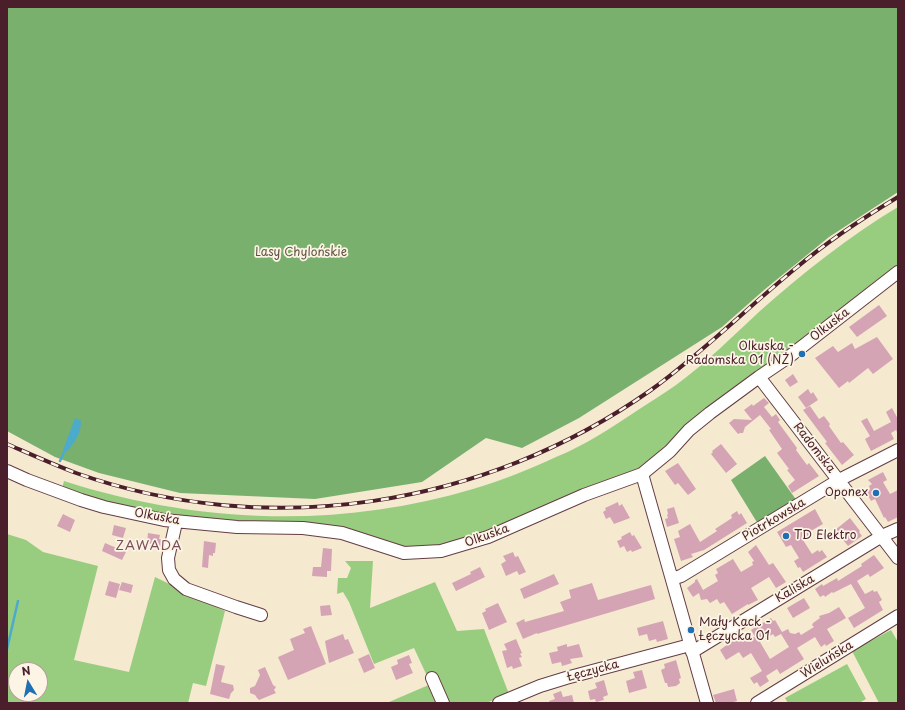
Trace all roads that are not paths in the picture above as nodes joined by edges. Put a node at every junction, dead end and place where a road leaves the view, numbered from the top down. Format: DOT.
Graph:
graph roads {
  1 [pos="898,272"];
  2 [pos="759,377"];
  3 [pos="898,450"];
  4 [pos="7,470"];
  5 [pos="642,474"];
  6 [pos="839,480"];
  7 [pos="175,527"];
  8 [pos="898,528"];
  9 [pos="882,536"];
  10 [pos="898,558"];
  11 [pos="672,579"];
  12 [pos="261,615"];
  13 [pos="898,616"];
  14 [pos="691,649"];
  15 [pos="432,678"];
  16 [pos="443,703"];
  17 [pos="499,703"];
  18 [pos="706,703"];
  19 [pos="757,703"];
  1 -- 2 [label="street, Olkuska"];
  2 -- 5 [label="street, Olkuska"];
  2 -- 6 [label="street, Radomska"];
  3 -- 6 [label="street, Piotrkowska"];
  4 -- 5 [label="street, Olkuska"];
  5 -- 11 [label="street"];
  6 -- 9 [label="street, Radomska"];
  6 -- 11 [label="street, Piotrkowska"];
  7 -- 12 [label="street"];
  8 -- 9 [label="street, Kaliska"];
  9 -- 10 [label="street, Radomska"];
  9 -- 14 [label="street, Kaliska"];
  11 -- 14 [label="street"];
  13 -- 19 [label="street, Wieluńska"];
  14 -- 17 [label="street, Łęczycka"];
  14 -- 18 [label="street"];
  15 -- 16 [label="street"];
}
